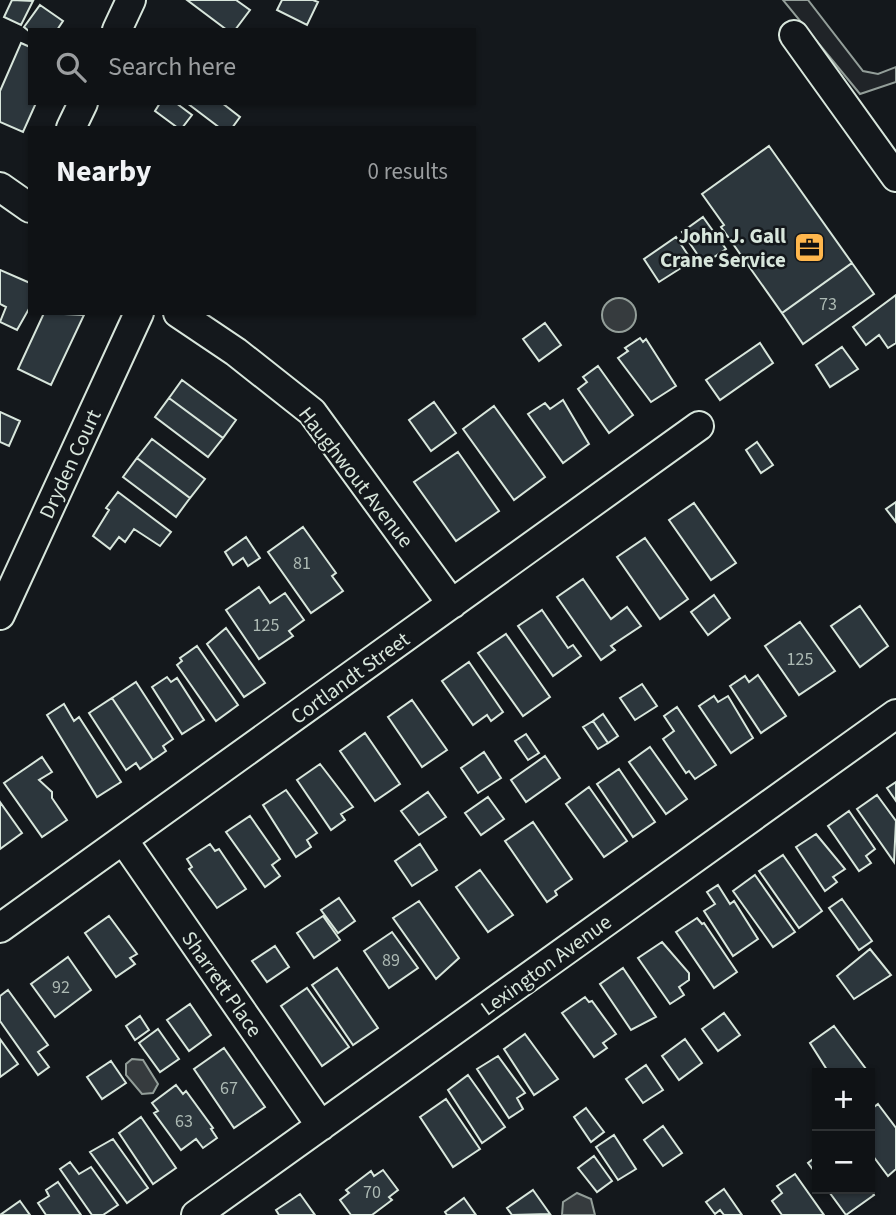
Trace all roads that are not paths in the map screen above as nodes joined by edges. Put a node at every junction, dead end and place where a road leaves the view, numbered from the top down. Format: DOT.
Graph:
graph roads {
  1 [pos="131,0"];
  2 [pos="118,28"];
  3 [pos="794,34"];
  4 [pos="82,105"];
  5 [pos="72,126"];
  6 [pos="896,177"];
  7 [pos="0,187"];
  8 [pos="28,207"];
  9 [pos="138,315"];
  10 [pos="181,315"];
  11 [pos="699,426"];
  12 [pos="452,604"];
  13 [pos="0,615"];
  14 [pos="896,714"];
  15 [pos="124,841"];
  16 [pos="0,928"];
  17 [pos="321,1126"];
  18 [pos="196,1215"];
  1 -- 2 [label="street"];
  3 -- 6 [label="street"];
  4 -- 5 [label="street"];
  7 -- 8 [label="street"];
  9 -- 13 [label="street, Dryden Court"];
  10 -- 12 [label="street, Haughwout Avenue"];
  11 -- 12 [label="street, Cortlandt Street"];
  12 -- 15 [label="street, Cortlandt Street"];
  14 -- 17 [label="street, Lexington Avenue"];
  15 -- 16 [label="street, Cortlandt Street"];
  15 -- 17 [label="street, Sharrett Place"];
  17 -- 18 [label="street, Lexington Avenue"];
}
